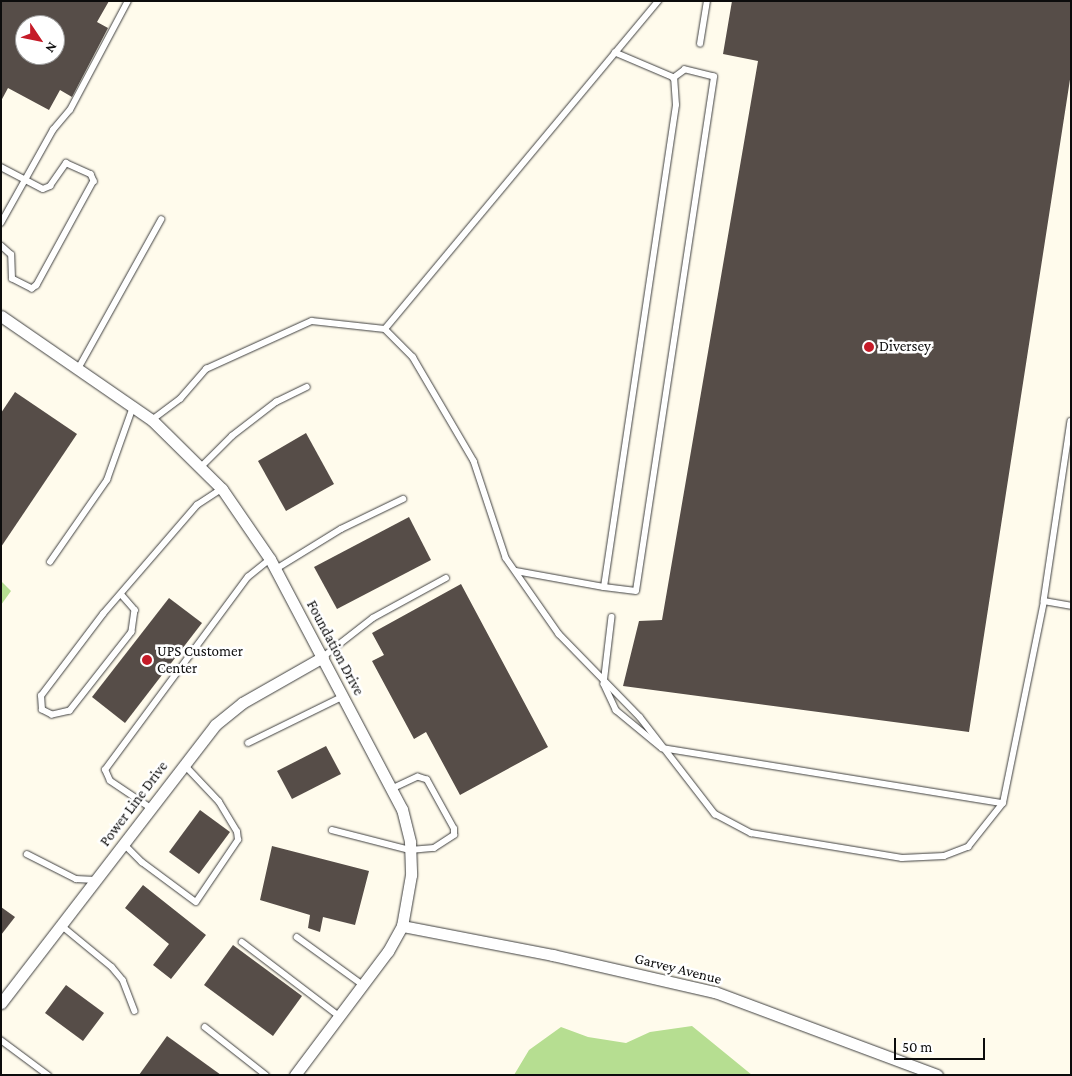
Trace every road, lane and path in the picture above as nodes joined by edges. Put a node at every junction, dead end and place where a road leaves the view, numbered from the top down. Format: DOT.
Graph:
graph roads {
  1 [pos="128,1"];
  2 [pos="658,1"];
  3 [pos="707,1"];
  4 [pos="700,44"];
  5 [pos="615,53"];
  6 [pos="674,78"];
  7 [pos="1,167"];
  8 [pos="25,180"];
  9 [pos="161,220"];
  10 [pos="1,223"];
  11 [pos="1,246"];
  12 [pos="1,316"];
  13 [pos="385,329"];
  14 [pos="78,369"];
  15 [pos="307,387"];
  16 [pos="133,407"];
  17 [pos="152,420"];
  18 [pos="1071,422"];
  19 [pos="202,466"];
  20 [pos="222,489"];
  21 [pos="403,499"];
  22 [pos="50,562"];
  23 [pos="273,564"];
  24 [pos="516,572"];
  25 [pos="446,578"];
  26 [pos="604,587"];
  27 [pos="122,595"];
  28 [pos="1044,601"];
  29 [pos="1071,606"];
  30 [pos="612,617"];
  31 [pos="323,657"];
  32 [pos="604,684"];
  33 [pos="344,696"];
  34 [pos="248,743"];
  35 [pos="662,748"];
  36 [pos="183,765"];
  37 [pos="394,788"];
  38 [pos="1003,803"];
  39 [pos="150,808"];
  40 [pos="332,830"];
  41 [pos="123,843"];
  42 [pos="410,850"];
  43 [pos="27,854"];
  44 [pos="95,880"];
  45 [pos="61,925"];
  46 [pos="402,926"];
  47 [pos="297,937"];
  48 [pos="242,942"];
  49 [pos="363,985"];
  50 [pos="1,1003"];
  51 [pos="135,1011"];
  52 [pos="339,1016"];
  53 [pos="205,1027"];
  54 [pos="1,1040"];
  55 [pos="48,1075"];
  56 [pos="266,1075"];
  57 [pos="295,1075"];
  58 [pos="937,1075"];
  1 -- 8 [label="lane"];
  2 -- 5 [label="lane"];
  3 -- 4 [label="lane"];
  5 -- 6 [label="lane"];
  5 -- 13 [label="lane"];
  6 -- 26 [label="lane"];
  6 -- 26 [label="lane"];
  7 -- 8 [label="lane"];
  8 -- 10 [label="lane"];
  8 -- 11 [label="lane"];
  9 -- 14 [label="lane"];
  12 -- 14 [label="street, Foundation Drive"];
  13 -- 17 [label="lane"];
  13 -- 24 [label="lane"];
  14 -- 16 [label="street, Foundation Drive"];
  15 -- 19 [label="lane"];
  16 -- 17 [label="street, Foundation Drive"];
  16 -- 22 [label="lane"];
  17 -- 19 [label="street, Foundation Drive"];
  18 -- 28 [label="lane"];
  19 -- 20 [label="street, Foundation Drive"];
  20 -- 23 [label="street, Foundation Drive"];
  20 -- 27 [label="lane"];
  21 -- 23 [label="lane"];
  23 -- 31 [label="street, Foundation Drive"];
  23 -- 39 [label="lane"];
  24 -- 26 [label="lane"];
  24 -- 32 [label="lane"];
  25 -- 31 [label="lane"];
  27 -- 27 [label="lane"];
  28 -- 29 [label="lane"];
  28 -- 38 [label="lane"];
  30 -- 32 [label="lane"];
  31 -- 33 [label="street, Foundation Drive"];
  31 -- 36 [label="street, Power Line Drive"];
  32 -- 35 [label="lane"];
  32 -- 35 [label="lane"];
  33 -- 34 [label="lane"];
  33 -- 37 [label="street, Foundation Drive"];
  35 -- 38 [label="lane"];
  35 -- 38 [label="lane"];
  36 -- 39 [label="street, Power Line Drive"];
  36 -- 41 [label="lane"];
  37 -- 42 [label="street, Foundation Drive"];
  37 -- 42 [label="lane"];
  39 -- 41 [label="street, Power Line Drive"];
  40 -- 42 [label="lane"];
  41 -- 44 [label="street, Power Line Drive"];
  42 -- 46 [label="street, Foundation Drive"];
  43 -- 44 [label="lane"];
  44 -- 45 [label="street, Power Line Drive"];
  45 -- 50 [label="street, Power Line Drive"];
  45 -- 51 [label="lane"];
  46 -- 49 [label="street, Foundation Drive"];
  46 -- 58 [label="street, Garvey Avenue"];
  47 -- 49 [label="lane"];
  48 -- 52 [label="lane"];
  49 -- 52 [label="street, Foundation Drive"];
  52 -- 57 [label="street, Foundation Drive"];
  53 -- 56 [label="lane"];
  54 -- 55 [label="lane"];
}
